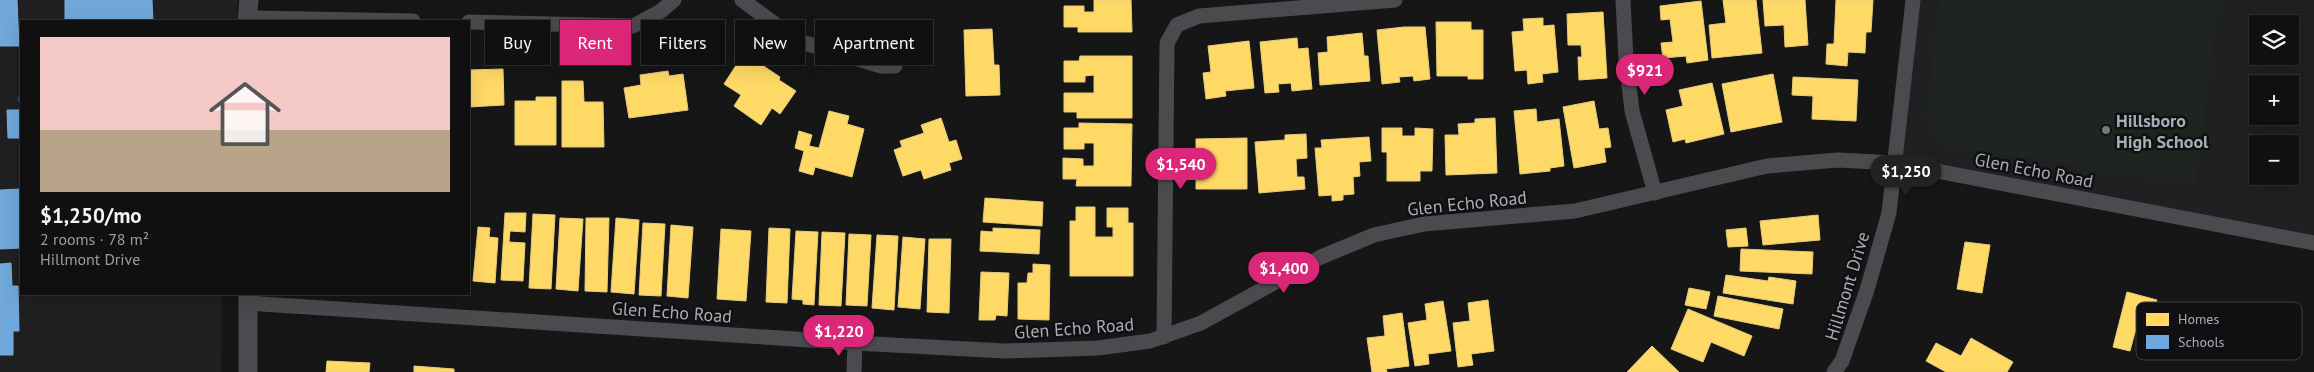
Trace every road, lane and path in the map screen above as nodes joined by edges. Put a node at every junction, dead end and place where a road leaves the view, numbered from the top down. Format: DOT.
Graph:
graph roads {
  1 [pos="674,0"];
  2 [pos="742,0"];
  3 [pos="1395,0"];
  4 [pos="1623,0"];
  5 [pos="1913,0"];
  6 [pos="248,13"];
  7 [pos="392,20"];
  8 [pos="470,22"];
  9 [pos="895,66"];
  10 [pos="1895,163"];
  11 [pos="1655,193"];
  12 [pos="2314,243"];
  13 [pos="248,298"];
  14 [pos="1164,337"];
  15 [pos="855,343"];
  16 [pos="248,372"];
  17 [pos="854,372"];
  18 [pos="1834,372"];
  1 -- 8 [label="street"];
  2 -- 9 [label="street"];
  3 -- 14 [label="street"];
  4 -- 11 [label="street"];
  5 -- 10 [label="street, Hillmont Drive"];
  6 -- 7 [label="street"];
  10 -- 11 [label="street, Glen Echo Road"];
  10 -- 12 [label="street, Glen Echo Road"];
  10 -- 18 [label="street, Hillmont Drive"];
  11 -- 14 [label="street, Glen Echo Road"];
  13 -- 15 [label="street, Glen Echo Road"];
  13 -- 16 [label="street"];
  14 -- 15 [label="street, Glen Echo Road"];
  15 -- 17 [label="street"];
}
